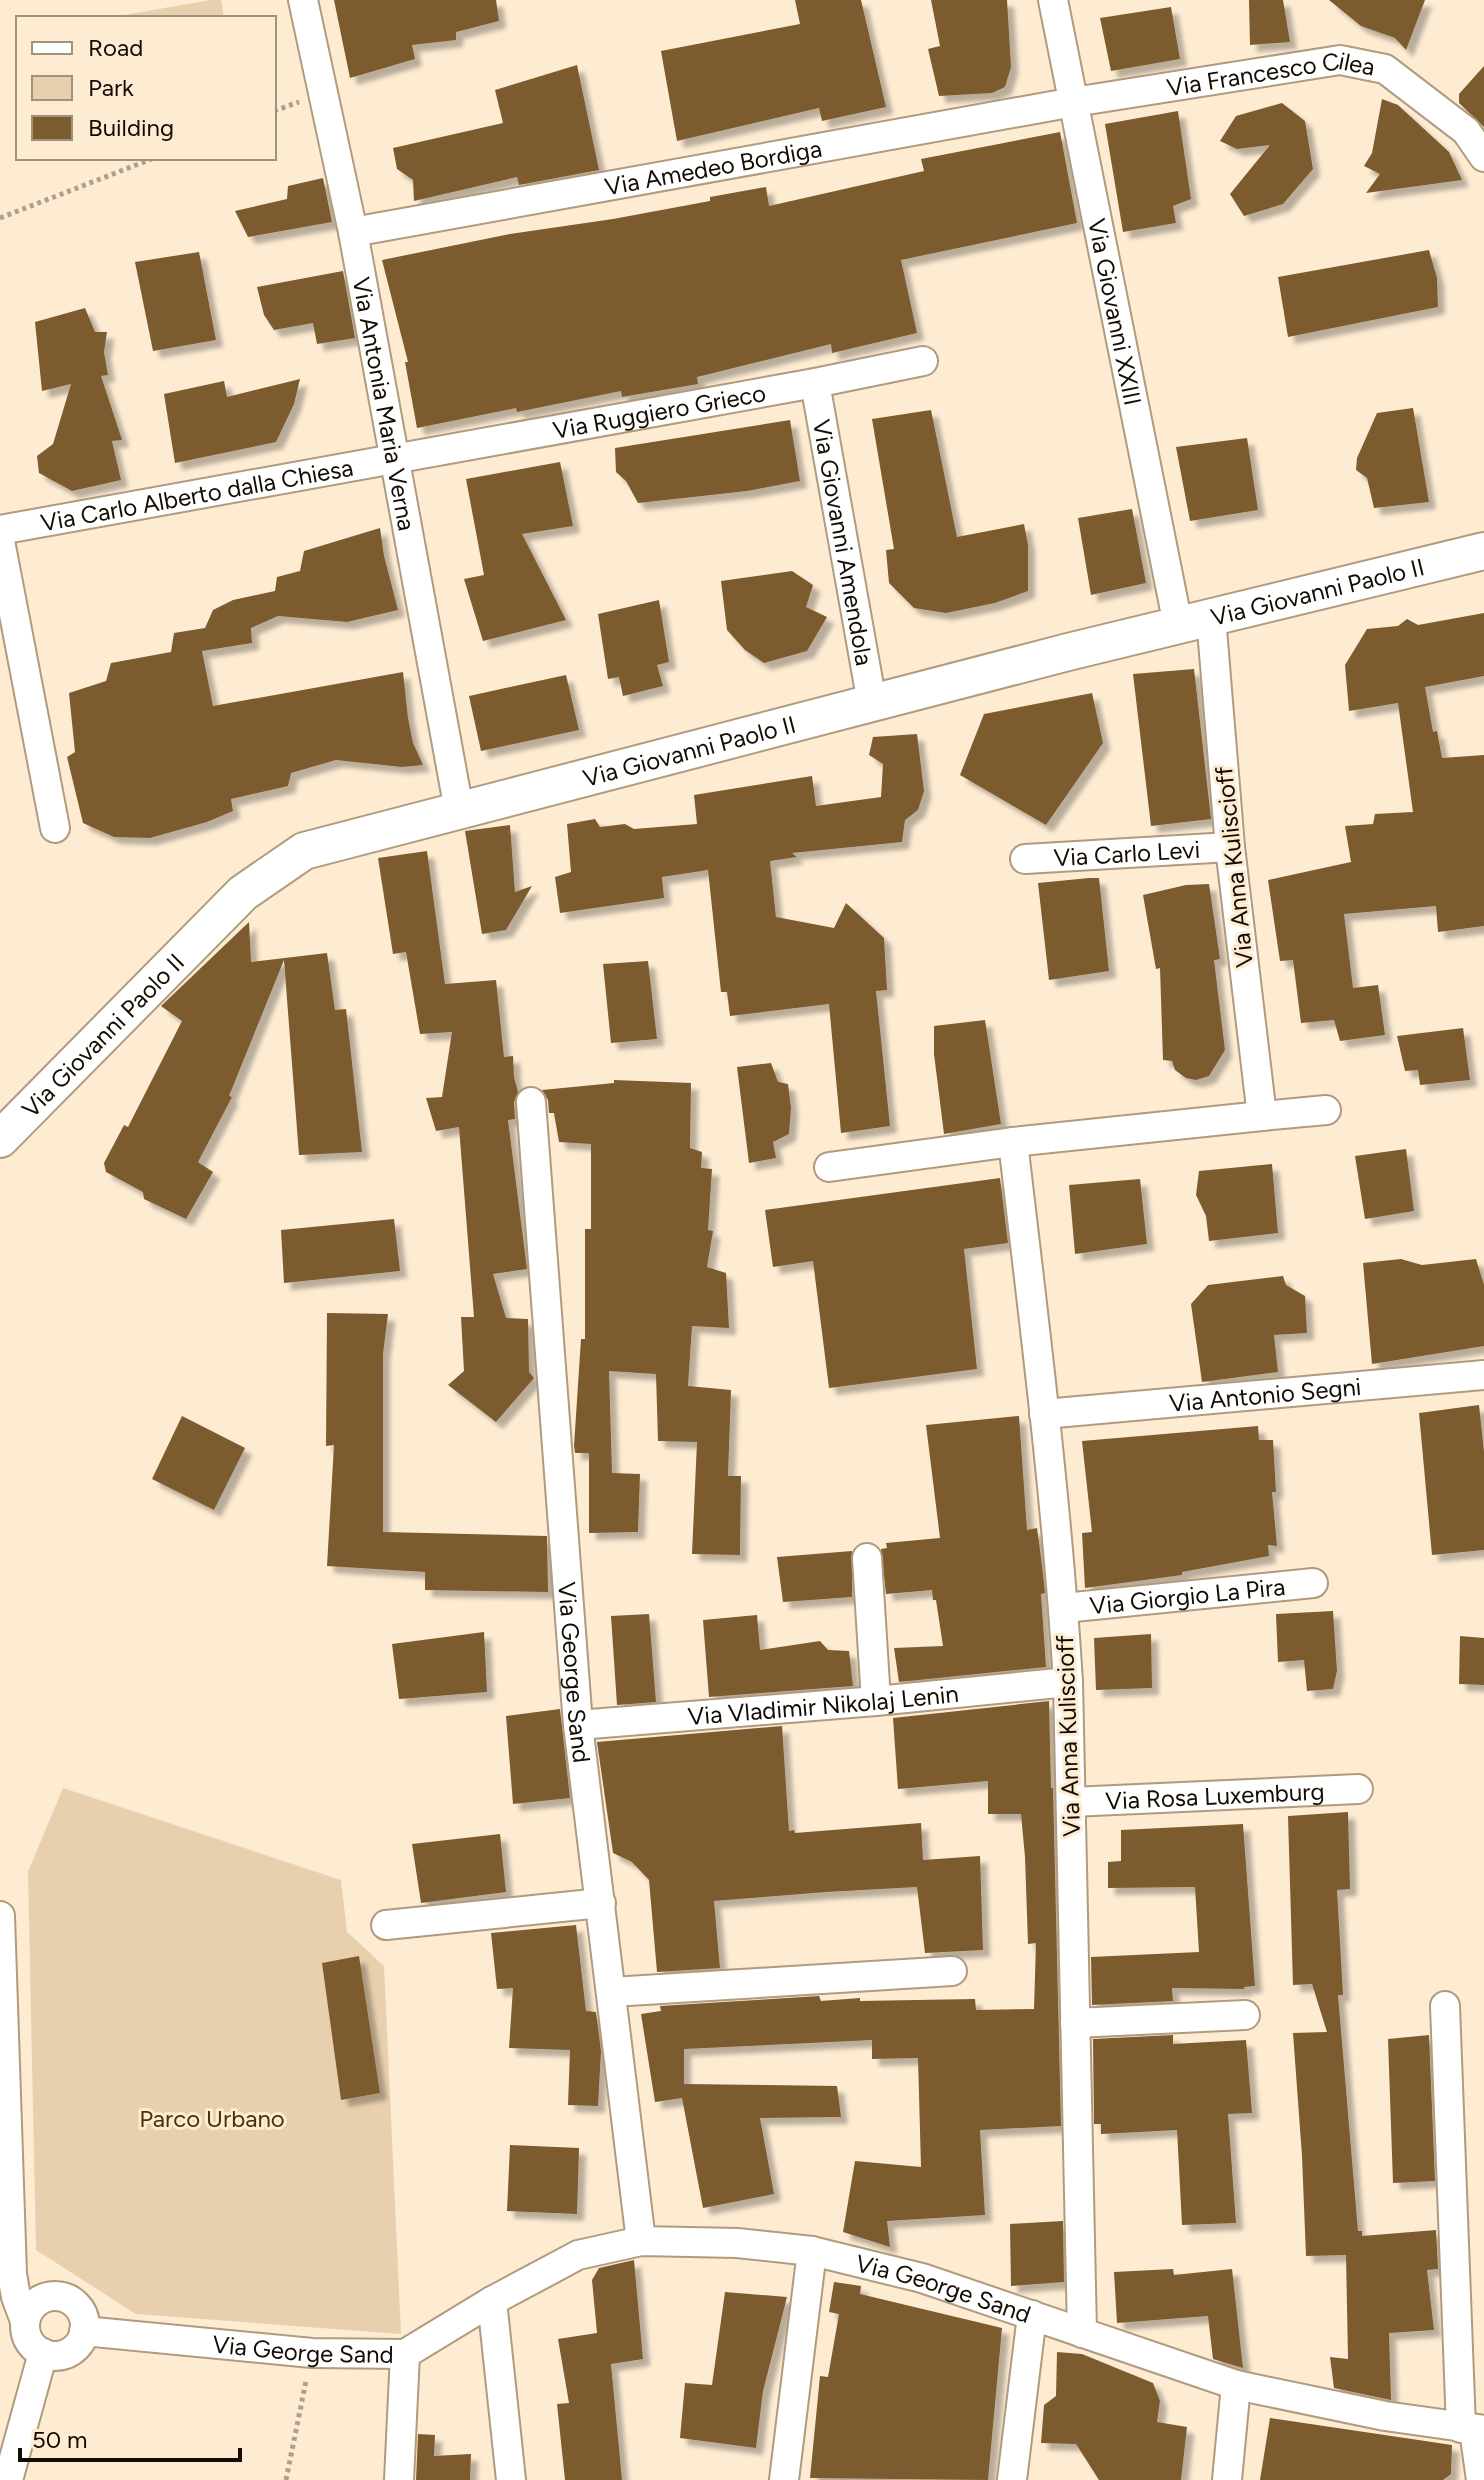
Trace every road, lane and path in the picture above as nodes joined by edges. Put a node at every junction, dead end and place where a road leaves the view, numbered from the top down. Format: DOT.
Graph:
graph roads {
  1 [pos="303,0"];
  2 [pos="1053,0"];
  3 [pos="1074,102"];
  4 [pos="1484,157"];
  5 [pos="149,160"];
  6 [pos="0,218"];
  7 [pos="353,232"];
  8 [pos="923,361"];
  9 [pos="815,383"];
  10 [pos="395,459"];
  11 [pos="0,530"];
  12 [pos="0,541"];
  13 [pos="1484,551"];
  14 [pos="1194,621"];
  15 [pos="872,703"];
  16 [pos="459,810"];
  17 [pos="55,828"];
  18 [pos="1230,847"];
  19 [pos="1025,859"];
  20 [pos="531,1102"];
  21 [pos="1326,1110"];
  22 [pos="1262,1116"];
  23 [pos="0,1139"];
  24 [pos="1013,1142"];
  25 [pos="829,1167"];
  26 [pos="1484,1375"];
  27 [pos="1044,1414"];
  28 [pos="867,1558"];
  29 [pos="1313,1583"];
  30 [pos="1064,1608"];
  31 [pos="1068,1682"];
  32 [pos="876,1701"];
  33 [pos="578,1725"];
  34 [pos="1358,1789"];
  35 [pos="1071,1802"];
  36 [pos="601,1903"];
  37 [pos="0,1916"];
  38 [pos="386,1925"];
  39 [pos="952,1971"];
  40 [pos="612,1992"];
  41 [pos="1445,2006"];
  42 [pos="1245,2015"];
  43 [pos="1075,2023"];
  44 [pos="641,2241"];
  45 [pos="812,2251"];
  46 [pos="492,2301"];
  47 [pos="1032,2315"];
  48 [pos="13,2322"];
  49 [pos="84,2331"];
  50 [pos="1082,2333"];
  51 [pos="43,2353"];
  52 [pos="312,2353"];
  53 [pos="405,2354"];
  54 [pos="1236,2385"];
  55 [pos="1473,2429"];
  56 [pos="8,2480"];
  57 [pos="286,2480"];
  58 [pos="399,2480"];
  59 [pos="511,2480"];
  60 [pos="784,2480"];
  61 [pos="1012,2480"];
  62 [pos="1227,2480"];
  63 [pos="1481,2480"];
  1 -- 7 [label="street, Via Antonia Maria Verna"];
  2 -- 3 [label="street, Via Giovanni XXIII"];
  3 -- 4 [label="street, Via Francesco Cilea"];
  3 -- 7 [label="street, Via Amedeo Bordiga"];
  3 -- 14 [label="street, Via Giovanni XXIII"];
  5 -- 6 [label="path"];
  7 -- 10 [label="street, Via Antonia Maria Verna"];
  8 -- 9 [label="street, Via Ruggiero Grieco"];
  9 -- 10 [label="street, Via Ruggiero Grieco"];
  9 -- 15 [label="street, Via Giovanni Amendola"];
  10 -- 11 [label="street, Via Carlo Alberto dalla Chiesa"];
  10 -- 16 [label="street, Via Antonia Maria Verna"];
  12 -- 17 [label="street"];
  13 -- 14 [label="street, Via Giovanni Paolo II"];
  14 -- 15 [label="street, Via Giovanni Paolo II"];
  14 -- 18 [label="street, Via Anna Kuliscioff"];
  15 -- 16 [label="street, Via Giovanni Paolo II"];
  16 -- 23 [label="street, Via Giovanni Paolo II"];
  18 -- 19 [label="street, Via Carlo Levi"];
  18 -- 22 [label="street, Via Anna Kuliscioff"];
  20 -- 33 [label="street, Via George Sand"];
  21 -- 22 [label="street"];
  22 -- 24 [label="street"];
  24 -- 25 [label="street"];
  24 -- 27 [label="street, Via Anna Kuliscioff"];
  26 -- 27 [label="street, Via Antonio Segni"];
  27 -- 30 [label="street, Via Anna Kuliscioff"];
  28 -- 32 [label="street"];
  29 -- 30 [label="street, Via Giorgio La Pira"];
  30 -- 31 [label="street, Via Anna Kuliscioff"];
  31 -- 32 [label="street, Via Vladimir Nikolaj Lenin"];
  31 -- 35 [label="street, Via Anna Kuliscioff"];
  32 -- 33 [label="street, Via Vladimir Nikolaj Lenin"];
  33 -- 36 [label="street, Via George Sand"];
  34 -- 35 [label="street, Via Rosa Luxemburg"];
  35 -- 43 [label="street, Via Anna Kuliscioff"];
  36 -- 38 [label="street"];
  36 -- 40 [label="street, Via George Sand"];
  37 -- 48 [label="street"];
  39 -- 40 [label="street"];
  40 -- 44 [label="street, Via George Sand"];
  41 -- 55 [label="street"];
  42 -- 43 [label="street"];
  43 -- 50 [label="street, Via Anna Kuliscioff"];
  44 -- 45 [label="street, Via George Sand"];
  44 -- 46 [label="street, Via George Sand"];
  45 -- 47 [label="street, Via George Sand"];
  45 -- 60 [label="street"];
  46 -- 53 [label="street, Via George Sand"];
  46 -- 59 [label="street"];
  47 -- 50 [label="street, Via George Sand"];
  47 -- 61 [label="street"];
  48 -- 49 [label="street"];
  48 -- 51 [label="street"];
  49 -- 51 [label="street"];
  49 -- 52 [label="street, Via George Sand"];
  50 -- 54 [label="street, Via George Sand"];
  51 -- 56 [label="street"];
  52 -- 53 [label="street, Via George Sand"];
  52 -- 57 [label="path"];
  53 -- 58 [label="street"];
  54 -- 55 [label="street, Via George Sand"];
  54 -- 62 [label="street"];
  55 -- 63 [label="street"];
}
